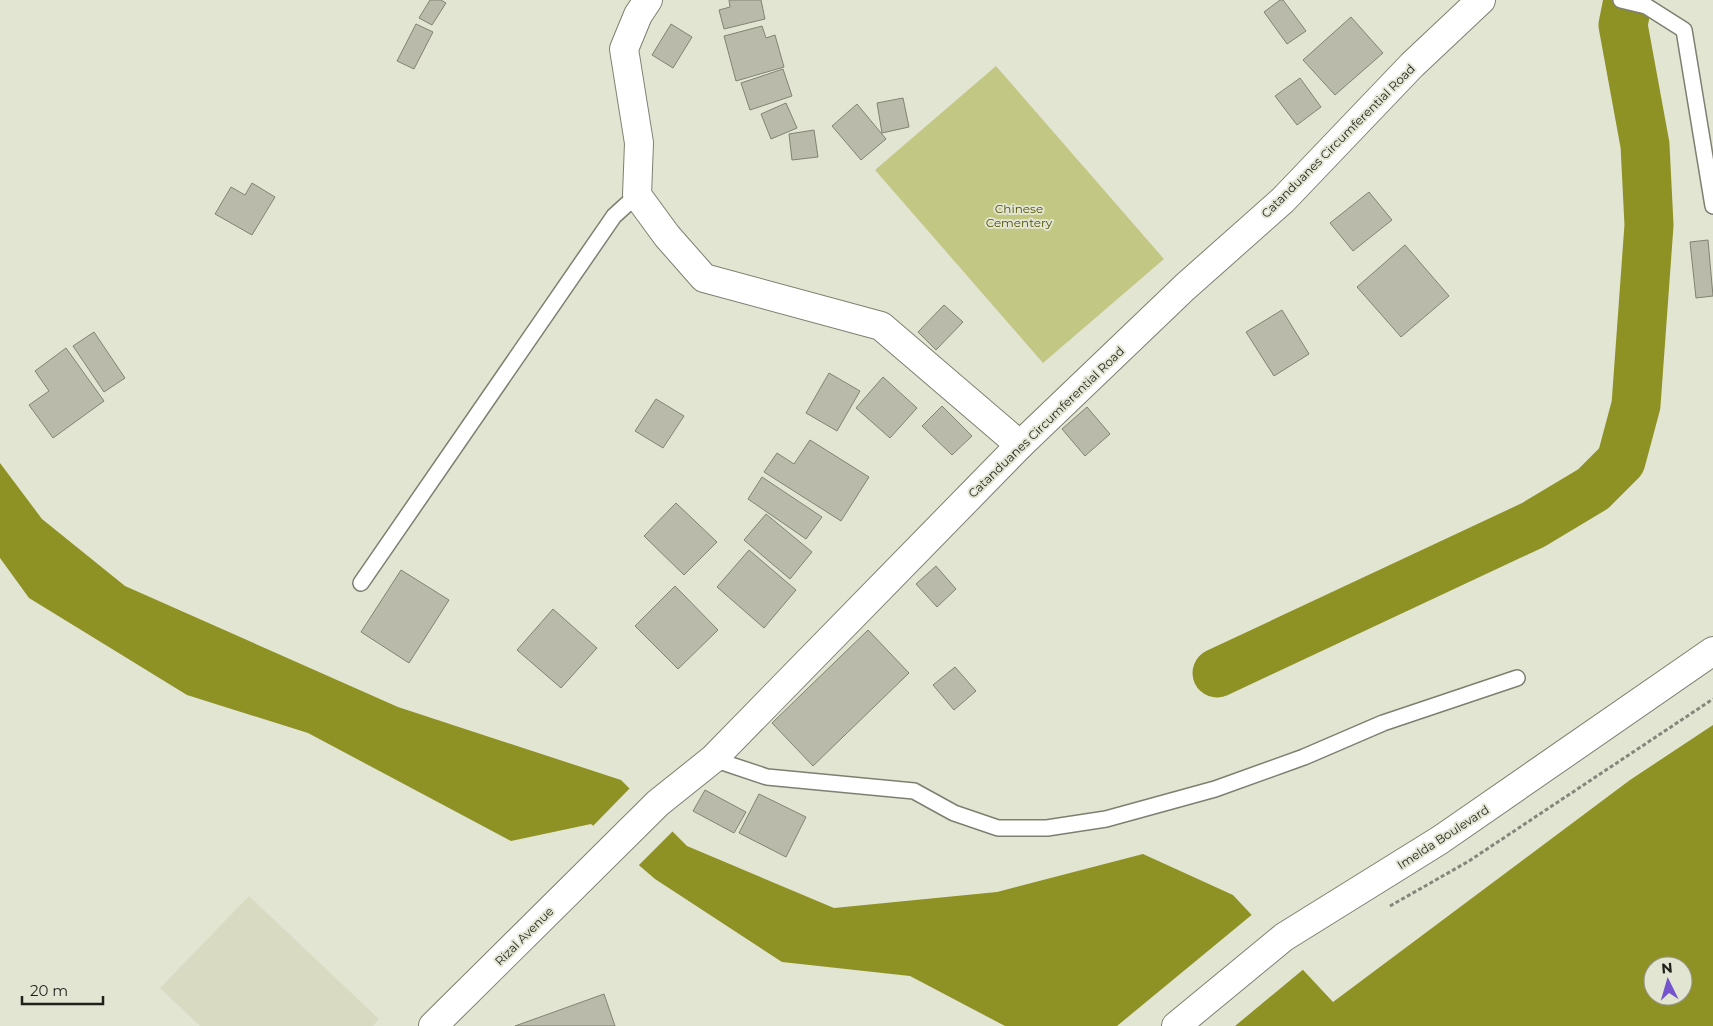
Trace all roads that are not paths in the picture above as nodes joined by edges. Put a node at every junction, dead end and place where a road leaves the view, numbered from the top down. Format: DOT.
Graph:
graph roads {
  1 [pos="1481,0"];
  2 [pos="1621,0"];
  3 [pos="641,5"];
  4 [pos="637,195"];
  5 [pos="1713,206"];
  6 [pos="1020,446"];
  7 [pos="361,583"];
  8 [pos="1713,651"];
  9 [pos="1517,678"];
  10 [pos="713,759"];
  11 [pos="614,847"];
  12 [pos="433,1026"];
  13 [pos="1176,1026"];
  1 -- 6 [label="main road, Catanduanes Circumferential Road"];
  2 -- 5 [label="lane"];
  3 -- 4 [label="main road"];
  4 -- 6 [label="main road"];
  4 -- 7 [label="lane"];
  6 -- 10 [label="main road, Catanduanes Circumferential Road"];
  8 -- 13 [label="main road, Imelda Boulevard"];
  9 -- 10 [label="lane"];
  10 -- 11 [label="main road, Catanduanes Circumferential Road"];
  11 -- 12 [label="main road, Rizal Avenue"];
}
